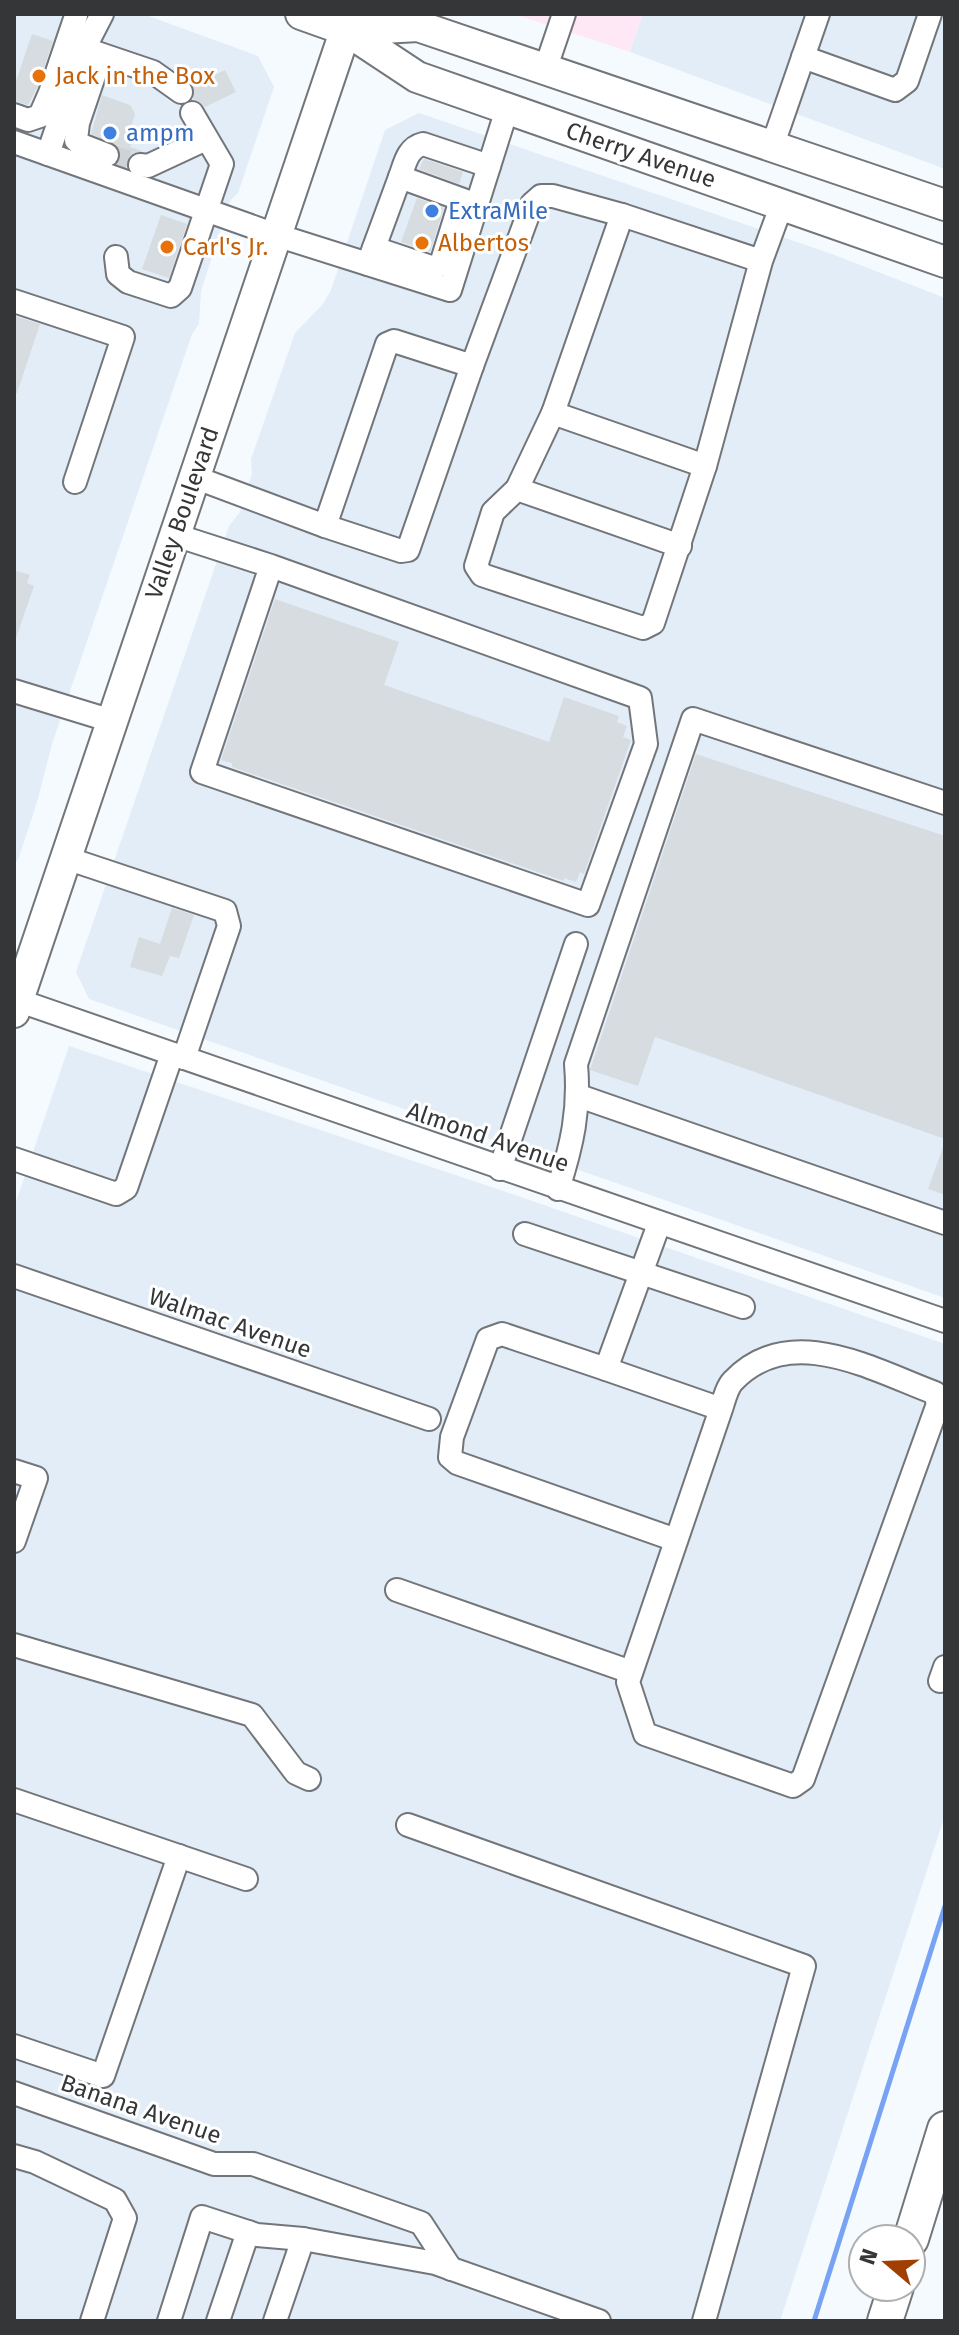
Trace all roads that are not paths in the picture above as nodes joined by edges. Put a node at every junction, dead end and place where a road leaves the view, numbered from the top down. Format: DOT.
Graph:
graph roads {
  1 [pos="301,14"];
  2 [pos="564,14"];
  3 [pos="818,14"];
  4 [pos="930,14"];
  5 [pos="74,15"];
  6 [pos="100,18"];
  7 [pos="348,22"];
  8 [pos="93,52"];
  9 [pos="803,57"];
  10 [pos="545,70"];
  11 [pos="181,92"];
  12 [pos="507,109"];
  13 [pos="192,113"];
  14 [pos="14,115"];
  15 [pos="206,139"];
  16 [pos="14,142"];
  17 [pos="772,147"];
  18 [pos="48,154"];
  19 [pos="107,155"];
  20 [pos="140,165"];
  21 [pos="489,166"];
  22 [pos="400,177"];
  23 [pos="469,202"];
  24 [pos="782,204"];
  25 [pos="945,205"];
  26 [pos="207,210"];
  27 [pos="622,215"];
  28 [pos="276,235"];
  29 [pos="371,256"];
  30 [pos="116,257"];
  31 [pos="761,261"];
  32 [pos="945,262"];
  33 [pos="14,301"];
  34 [pos="472,366"];
  35 [pos="553,413"];
  36 [pos="705,466"];
  37 [pos="194,477"];
  38 [pos="75,482"];
  39 [pos="517,489"];
  40 [pos="325,526"];
  41 [pos="175,535"];
  42 [pos="680,546"];
  43 [pos="271,566"];
  44 [pos="14,691"];
  45 [pos="112,721"];
  46 [pos="945,803"];
  47 [pos="66,858"];
  48 [pos="576,944"];
  49 [pos="15,1004"];
  50 [pos="178,1056"];
  51 [pos="579,1096"];
  52 [pos="14,1159"];
  53 [pos="500,1169"];
  54 [pos="558,1189"];
  55 [pos="945,1223"];
  56 [pos="659,1224"];
  57 [pos="525,1234"];
  58 [pos="641,1273"];
  59 [pos="14,1276"];
  60 [pos="743,1307"];
  61 [pos="945,1321"];
  62 [pos="606,1369"];
  63 [pos="721,1409"];
  64 [pos="429,1419"];
  65 [pos="14,1471"];
  66 [pos="676,1540"];
  67 [pos="14,1541"];
  68 [pos="397,1590"];
  69 [pos="14,1645"];
  70 [pos="631,1672"];
  71 [pos="309,1779"];
  72 [pos="14,1800"];
  73 [pos="408,1825"];
  74 [pos="179,1856"];
  75 [pos="246,1879"];
  76 [pos="14,2046"];
  77 [pos="14,2093"];
  78 [pos="945,2129"];
  79 [pos="14,2156"];
  80 [pos="916,2223"];
  81 [pos="248,2232"];
  82 [pos="303,2239"];
  83 [pos="451,2269"];
  84 [pos="92,2321"];
  85 [pos="169,2321"];
  86 [pos="218,2321"];
  87 [pos="275,2321"];
  88 [pos="599,2321"];
  89 [pos="704,2321"];
  1 -- 7 [label="main road, Cherry Avenue"];
  2 -- 10 [label="street"];
  3 -- 9 [label="street"];
  4 -- 9 [label="street"];
  5 -- 6 [label="street"];
  5 -- 14 [label="street"];
  6 -- 8 [label="street"];
  7 -- 10 [label="main road, Cherry Avenue"];
  7 -- 12 [label="main road, Cherry Avenue"];
  7 -- 28 [label="main road, Valley Boulevard"];
  8 -- 11 [label="street"];
  8 -- 18 [label="street"];
  8 -- 19 [label="street"];
  9 -- 17 [label="street"];
  10 -- 17 [label="main road, Cherry Avenue"];
  12 -- 21 [label="street"];
  12 -- 24 [label="main road, Cherry Avenue"];
  13 -- 15 [label="street"];
  15 -- 20 [label="street"];
  15 -- 26 [label="street"];
  16 -- 18 [label="street"];
  17 -- 25 [label="main road, Cherry Avenue"];
  18 -- 26 [label="street"];
  21 -- 22 [label="street"];
  21 -- 23 [label="street"];
  22 -- 23 [label="street"];
  22 -- 29 [label="street"];
  23 -- 29 [label="street"];
  24 -- 31 [label="street"];
  24 -- 32 [label="main road, Cherry Avenue"];
  26 -- 28 [label="street"];
  26 -- 30 [label="street"];
  27 -- 31 [label="street"];
  27 -- 34 [label="street"];
  27 -- 35 [label="street"];
  28 -- 29 [label="street"];
  28 -- 37 [label="main road, Valley Boulevard"];
  31 -- 36 [label="street"];
  33 -- 38 [label="street"];
  34 -- 40 [label="street"];
  34 -- 40 [label="street"];
  35 -- 36 [label="street"];
  35 -- 39 [label="street"];
  36 -- 42 [label="street"];
  37 -- 40 [label="street"];
  37 -- 41 [label="main road, Valley Boulevard"];
  39 -- 42 [label="street"];
  39 -- 42 [label="street"];
  41 -- 43 [label="street"];
  41 -- 45 [label="main road, Valley Boulevard"];
  43 -- 43 [label="street"];
  44 -- 45 [label="street"];
  45 -- 47 [label="main road, Valley Boulevard"];
  46 -- 51 [label="street"];
  47 -- 49 [label="main road, Valley Boulevard"];
  47 -- 50 [label="street"];
  48 -- 53 [label="street"];
  49 -- 50 [label="street, Almond Avenue"];
  50 -- 52 [label="street"];
  50 -- 53 [label="street, Almond Avenue"];
  51 -- 54 [label="street"];
  51 -- 55 [label="street"];
  53 -- 54 [label="street, Almond Avenue"];
  54 -- 56 [label="street, Almond Avenue"];
  56 -- 58 [label="street"];
  56 -- 61 [label="street, Almond Avenue"];
  57 -- 58 [label="street"];
  58 -- 60 [label="street"];
  58 -- 62 [label="street"];
  59 -- 64 [label="street, Walmac Avenue"];
  62 -- 63 [label="street"];
  62 -- 66 [label="street"];
  63 -- 66 [label="street"];
  63 -- 70 [label="street"];
  65 -- 67 [label="street"];
  66 -- 70 [label="street"];
  68 -- 70 [label="street"];
  69 -- 71 [label="street"];
  72 -- 74 [label="street"];
  73 -- 89 [label="street"];
  74 -- 75 [label="street"];
  74 -- 76 [label="street"];
  77 -- 83 [label="street, Banana Avenue"];
  78 -- 80 [label="highway"];
  79 -- 84 [label="street"];
  81 -- 82 [label="street"];
  81 -- 85 [label="street"];
  81 -- 86 [label="street"];
  82 -- 83 [label="street"];
  82 -- 87 [label="street"];
  83 -- 88 [label="street"];
}
